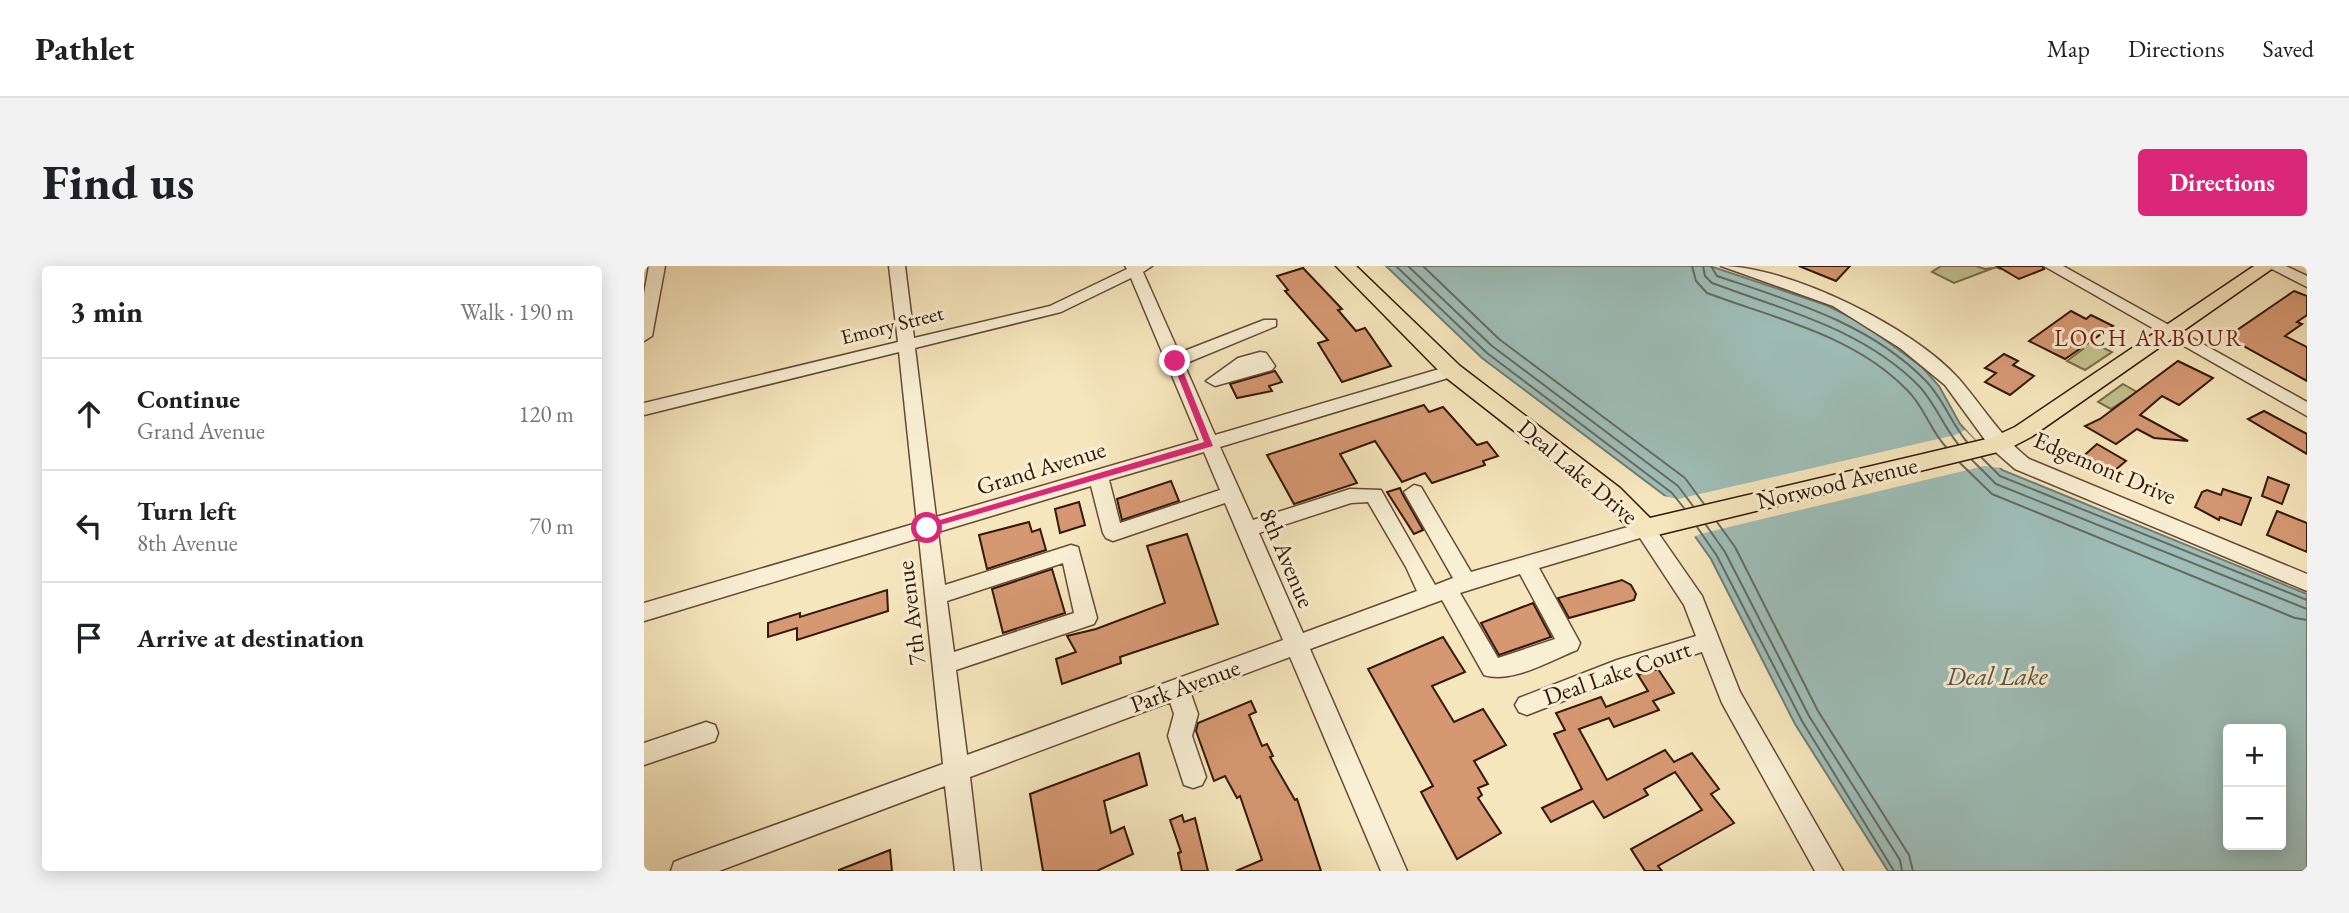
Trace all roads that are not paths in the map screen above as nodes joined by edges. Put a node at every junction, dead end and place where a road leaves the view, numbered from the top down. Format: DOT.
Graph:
graph roads {
  1 [pos="897,266"];
  2 [pos="1345,266"];
  3 [pos="1729,266"];
  4 [pos="2052,266"];
  5 [pos="2267,266"];
  6 [pos="2274,266"];
  7 [pos="658,268"];
  8 [pos="1139,272"];
  9 [pos="2307,282"];
  10 [pos="1270,323"];
  11 [pos="2170,332"];
  12 [pos="644,336"];
  13 [pos="906,346"];
  14 [pos="1175,361"];
  15 [pos="1452,371"];
  16 [pos="1226,378"];
  17 [pos="1187,390"];
  18 [pos="644,409"];
  19 [pos="2307,411"];
  20 [pos="1210,444"];
  21 [pos="1991,446"];
  22 [pos="1098,477"];
  23 [pos="1415,492"];
  24 [pos="1231,494"];
  25 [pos="1691,517"];
  26 [pos="927,528"];
  27 [pos="1645,528"];
  28 [pos="1246,530"];
  29 [pos="1525,563"];
  30 [pos="2307,583"];
  31 [pos="1447,589"];
  32 [pos="936,596"];
  33 [pos="644,611"];
  34 [pos="1708,641"];
  35 [pos="1296,644"];
  36 [pos="943,665"];
  37 [pos="1178,689"];
  38 [pos="1527,705"];
  39 [pos="706,733"];
  40 [pos="644,754"];
  41 [pos="957,769"];
  42 [pos="1193,777"];
  43 [pos="684,871"];
  44 [pos="968,871"];
  45 [pos="1394,871"];
  46 [pos="1830,871"];
  1 -- 13 [label="street, 7th Avenue"];
  2 -- 15 [label="main road, Deal Lake Drive"];
  3 -- 21 [label="street, Edgemont Drive"];
  4 -- 11 [label="street"];
  5 -- 11 [label="main road, Norwood Avenue"];
  6 -- 9 [label="street"];
  7 -- 12 [label="street"];
  8 -- 13 [label="street, Emory Street"];
  8 -- 14 [label="street, 8th Avenue"];
  10 -- 14 [label="street"];
  11 -- 19 [label="street"];
  11 -- 21 [label="main road, Norwood Avenue"];
  13 -- 18 [label="street, Emory Street"];
  13 -- 26 [label="street, 7th Avenue"];
  14 -- 17 [label="street, 8th Avenue"];
  15 -- 20 [label="street, Grand Avenue"];
  15 -- 27 [label="main road, Deal Lake Drive"];
  16 -- 17 [label="street"];
  17 -- 20 [label="street, 8th Avenue"];
  20 -- 22 [label="street, Grand Avenue"];
  20 -- 24 [label="street, 8th Avenue"];
  21 -- 25 [label="main road, Norwood Avenue"];
  21 -- 30 [label="street, Edgemont Drive"];
  22 -- 24 [label="street"];
  22 -- 26 [label="street, Grand Avenue"];
  23 -- 31 [label="street"];
  24 -- 28 [label="street, 8th Avenue"];
  25 -- 27 [label="main road, Park Avenue"];
  26 -- 32 [label="street, 7th Avenue"];
  26 -- 33 [label="street, Grand Avenue"];
  27 -- 29 [label="street, Park Avenue"];
  27 -- 34 [label="street, Deal Lake Drive"];
  28 -- 31 [label="street"];
  28 -- 35 [label="street, 8th Avenue"];
  29 -- 31 [label="street, Park Avenue"];
  29 -- 31 [label="street"];
  31 -- 35 [label="street, Park Avenue"];
  32 -- 36 [label="street, 7th Avenue"];
  32 -- 36 [label="street"];
  34 -- 38 [label="street, Deal Lake Court"];
  34 -- 46 [label="street, Deal Lake Drive"];
  35 -- 37 [label="street, Park Avenue"];
  35 -- 45 [label="street, 8th Avenue"];
  36 -- 41 [label="street, 7th Avenue"];
  37 -- 41 [label="street, Park Avenue"];
  37 -- 42 [label="street"];
  39 -- 40 [label="street"];
  41 -- 43 [label="street, Park Avenue"];
  41 -- 44 [label="street, 7th Avenue"];
}
